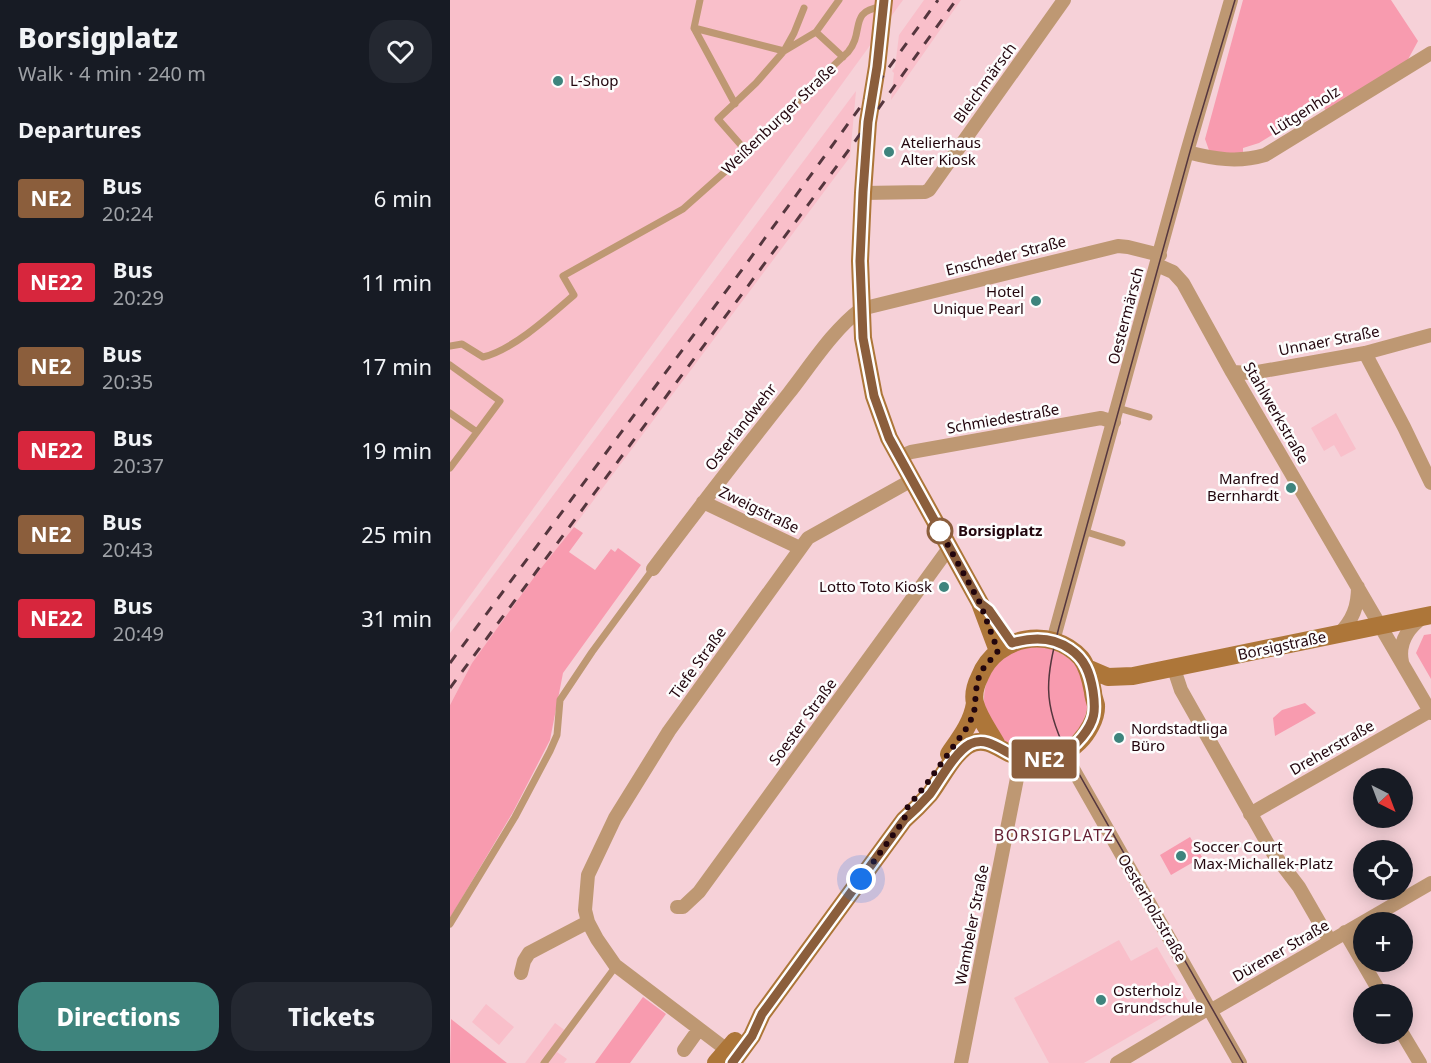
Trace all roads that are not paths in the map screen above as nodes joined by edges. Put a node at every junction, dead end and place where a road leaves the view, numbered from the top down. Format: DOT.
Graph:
graph roads {
  1 [pos="700,0"];
  2 [pos="839,0"];
  3 [pos="1064,0"];
  4 [pos="1231,0"];
  5 [pos="884,3"];
  6 [pos="804,9"];
  7 [pos="694,28"];
  8 [pos="816,32"];
  9 [pos="784,51"];
  10 [pos="1431,53"];
  11 [pos="843,57"];
  12 [pos="735,104"];
  13 [pos="747,152"];
  14 [pos="1187,152"];
  15 [pos="863,192"];
  16 [pos="1159,260"];
  17 [pos="861,309"];
  18 [pos="1431,335"];
  19 [pos="450,346"];
  20 [pos="1365,353"];
  21 [pos="450,365"];
  22 [pos="1232,372"];
  23 [pos="450,413"];
  24 [pos="1116,415"];
  25 [pos="1149,417"];
  26 [pos="477,432"];
  27 [pos="899,457"];
  28 [pos="450,468"];
  29 [pos="912,480"];
  30 [pos="1431,483"];
  31 [pos="703,502"];
  32 [pos="1083,531"];
  33 [pos="1122,543"];
  34 [pos="800,548"];
  35 [pos="949,548"];
  36 [pos="653,569"];
  37 [pos="1358,587"];
  38 [pos="1427,616"];
  39 [pos="1380,624"];
  40 [pos="1339,634"];
  41 [pos="1053,641"];
  42 [pos="1005,647"];
  43 [pos="1403,664"];
  44 [pos="1088,668"];
  45 [pos="1174,669"];
  46 [pos="1133,676"];
  47 [pos="975,703"];
  48 [pos="1096,706"];
  49 [pos="1430,712"];
  50 [pos="998,747"];
  51 [pos="1064,753"];
  52 [pos="1021,758"];
  53 [pos="1250,814"];
  54 [pos="904,820"];
  55 [pos="1431,884"];
  56 [pos="677,908"];
  57 [pos="588,922"];
  58 [pos="450,924"];
  59 [pos="1345,933"];
  60 [pos="1330,941"];
  61 [pos="616,966"];
  62 [pos="521,973"];
  63 [pos="1375,984"];
  64 [pos="1210,1010"];
  65 [pos="699,1029"];
  66 [pos="1408,1044"];
  67 [pos="684,1050"];
  68 [pos="725,1059"];
  69 [pos="544,1063"];
  70 [pos="961,1063"];
  71 [pos="1117,1063"];
  72 [pos="1240,1063"];
  73 [pos="1419,1063"];
  1 -- 7 [label="lane"];
  2 -- 8 [label="lane"];
  3 -- 15 [label="street, Bleichmärsch"];
  4 -- 14 [label="street, Oestermärsch"];
  5 -- 11 [label="lane, Weißenburger Straße"];
  5 -- 15 [label="main road, Weißenburger Straße"];
  6 -- 9 [label="lane"];
  7 -- 9 [label="lane"];
  7 -- 12 [label="lane"];
  8 -- 9 [label="lane"];
  8 -- 11 [label="lane"];
  9 -- 12 [label="lane"];
  10 -- 14 [label="street, Lütgenholz"];
  11 -- 13 [label="lane, Weißenburger Straße"];
  12 -- 13 [label="lane"];
  13 -- 19 [label="lane, Weißenburger Straße"];
  14 -- 16 [label="street, Oestermärsch"];
  15 -- 17 [label="main road"];
  16 -- 17 [label="street, Enscheder Straße"];
  16 -- 22 [label="street, Stahlwerkstraße"];
  16 -- 24 [label="street, Oestermärsch"];
  17 -- 27 [label="main road"];
  17 -- 31 [label="street, Osterlandwehr"];
  18 -- 20 [label="street, Unnaer Straße"];
  20 -- 22 [label="street, Unnaer Straße"];
  20 -- 30 [label="street"];
  21 -- 26 [label="lane"];
  22 -- 37 [label="street, Stahlwerkstraße"];
  23 -- 26 [label="lane"];
  24 -- 25 [label="lane"];
  24 -- 27 [label="street, Schmiedestraße"];
  24 -- 32 [label="street, Oestermärsch"];
  26 -- 28 [label="lane"];
  27 -- 29 [label="main road"];
  29 -- 34 [label="street, Tiefe Straße"];
  29 -- 35 [label="main road"];
  31 -- 34 [label="street, Zweigstraße"];
  31 -- 36 [label="street, Osterlandwehr"];
  32 -- 33 [label="lane"];
  32 -- 41 [label="street, Oestermärsch"];
  34 -- 57 [label="street, Tiefe Straße"];
  35 -- 42 [label="main road"];
  35 -- 56 [label="street, Soester Straße"];
  36 -- 58 [label="lane"];
  37 -- 39 [label="street, Stahlwerkstraße"];
  37 -- 40 [label="street"];
  38 -- 39 [label="main road, Borsigstraße"];
  38 -- 43 [label="street"];
  39 -- 40 [label="main road, Borsigstraße"];
  39 -- 43 [label="street, Stahlwerkstraße"];
  40 -- 45 [label="main road, Borsigstraße"];
  41 -- 42 [label="main road"];
  41 -- 44 [label="main road"];
  42 -- 47 [label="main road"];
  43 -- 49 [label="street, Stahlwerkstraße"];
  44 -- 46 [label="main road, Borsigstraße"];
  44 -- 48 [label="main road"];
  45 -- 46 [label="main road, Borsigstraße"];
  45 -- 53 [label="street"];
  46 -- 48 [label="main road, Borsigstraße"];
  47 -- 50 [label="main road"];
  47 -- 54 [label="main road"];
  48 -- 51 [label="main road"];
  49 -- 53 [label="street, Dreherstraße"];
  50 -- 52 [label="main road"];
  50 -- 54 [label="main road"];
  51 -- 52 [label="main road"];
  51 -- 64 [label="street, Oesterholzstraße"];
  52 -- 70 [label="street, Wambeler Straße"];
  53 -- 60 [label="street"];
  54 -- 68 [label="main road"];
  55 -- 59 [label="street, Dürener Straße"];
  57 -- 61 [label="street, Tiefe Straße"];
  57 -- 62 [label="street"];
  59 -- 60 [label="street, Dürener Straße"];
  59 -- 63 [label="street"];
  60 -- 64 [label="street, Dürener Straße"];
  61 -- 65 [label="street, Tiefe Straße"];
  61 -- 69 [label="lane"];
  64 -- 71 [label="street, Dürener Straße"];
  64 -- 72 [label="street, Oesterholzstraße"];
  65 -- 67 [label="street"];
  65 -- 68 [label="street, Tiefe Straße"];
  66 -- 73 [label="street"];
}
